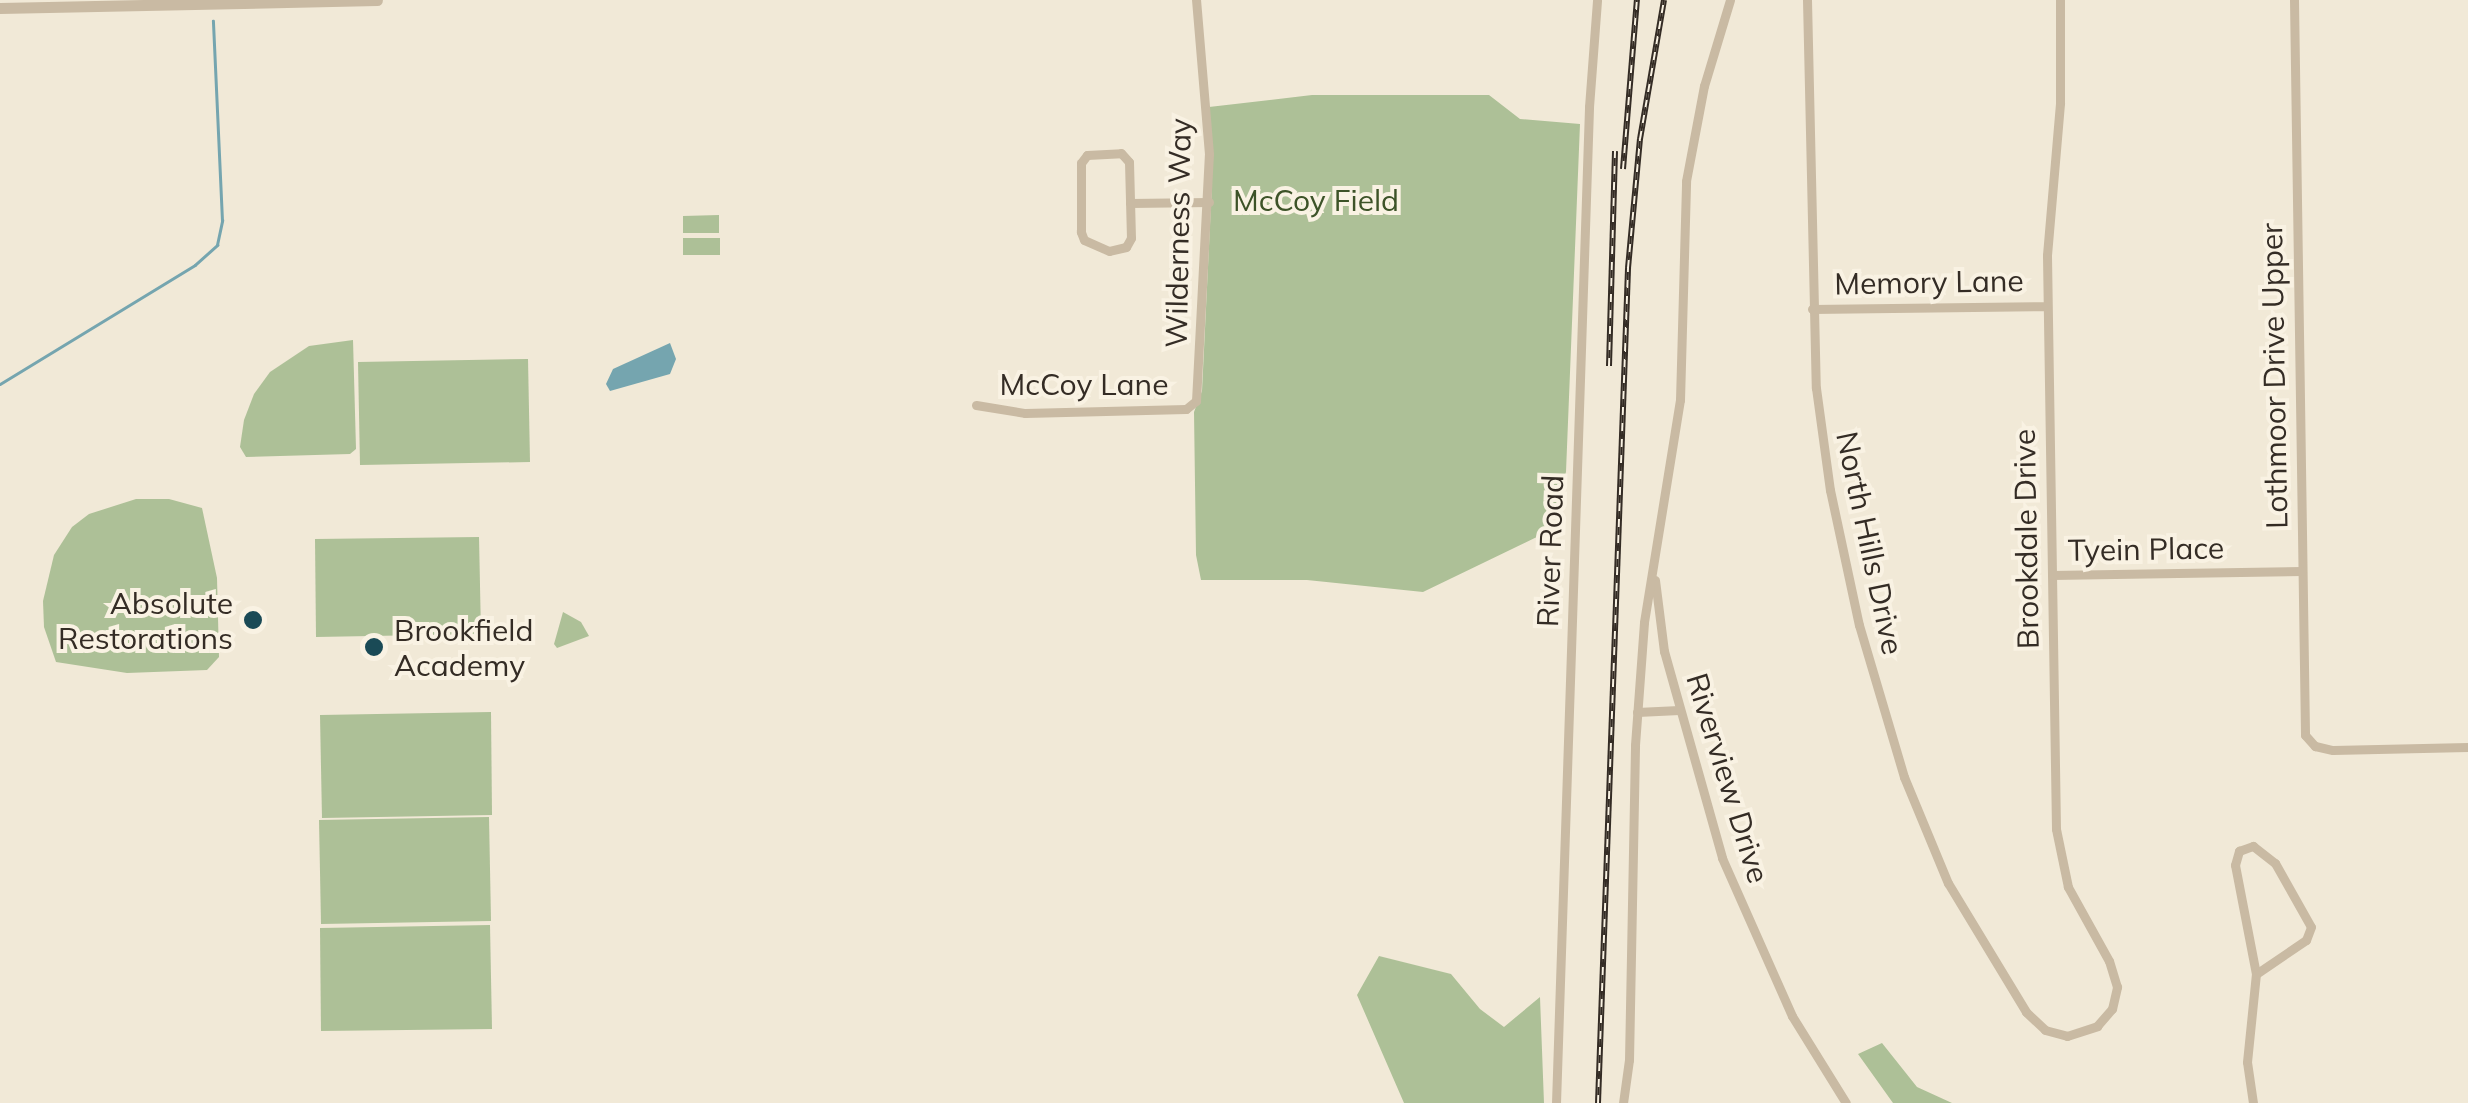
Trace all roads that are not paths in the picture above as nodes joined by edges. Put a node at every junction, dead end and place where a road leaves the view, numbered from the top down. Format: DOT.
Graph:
graph roads {
  1 [pos="377,0"];
  2 [pos="1196,0"];
  3 [pos="1598,0"];
  4 [pos="1730,0"];
  5 [pos="1807,0"];
  6 [pos="2060,0"];
  7 [pos="2294,0"];
  8 [pos="279,1"];
  9 [pos="0,8"];
  10 [pos="1209,202"];
  11 [pos="1130,203"];
  12 [pos="2047,306"];
  13 [pos="1812,309"];
  14 [pos="976,405"];
  15 [pos="1193,406"];
  16 [pos="1654,562"];
  17 [pos="2302,572"];
  18 [pos="2052,575"];
  19 [pos="1679,710"];
  20 [pos="1637,712"];
  21 [pos="2468,747"];
  22 [pos="2256,974"];
  23 [pos="2068,1036"];
  24 [pos="1556,1103"];
  25 [pos="1623,1103"];
  26 [pos="1846,1103"];
  27 [pos="2252,1103"];
  1 -- 8 [label="street"];
  2 -- 10 [label="street, Wilderness Way"];
  3 -- 24 [label="street, River Road"];
  4 -- 16 [label="street, Riverview Drive"];
  5 -- 13 [label="street, North Hills Drive"];
  6 -- 12 [label="street, Brookdale Drive"];
  7 -- 17 [label="street, Lothmoor Drive Upper"];
  8 -- 9 [label="street"];
  10 -- 11 [label="street"];
  10 -- 15 [label="street, Wilderness Way"];
  11 -- 11 [label="street"];
  12 -- 13 [label="street, Memory Lane"];
  12 -- 18 [label="street, Brookdale Drive"];
  13 -- 23 [label="street, North Hills Drive"];
  14 -- 15 [label="street, McCoy Lane"];
  16 -- 19 [label="street, Riverview Drive"];
  16 -- 20 [label="street, Riverview Drive"];
  17 -- 18 [label="street, Tyein Place"];
  17 -- 21 [label="street, Lothmoor Drive Upper"];
  18 -- 23 [label="street, Brookdale Drive"];
  19 -- 20 [label="street"];
  19 -- 26 [label="street, Riverview Drive"];
  20 -- 25 [label="street, Riverview Drive"];
  22 -- 22 [label="street"];
  22 -- 27 [label="street"];
}
